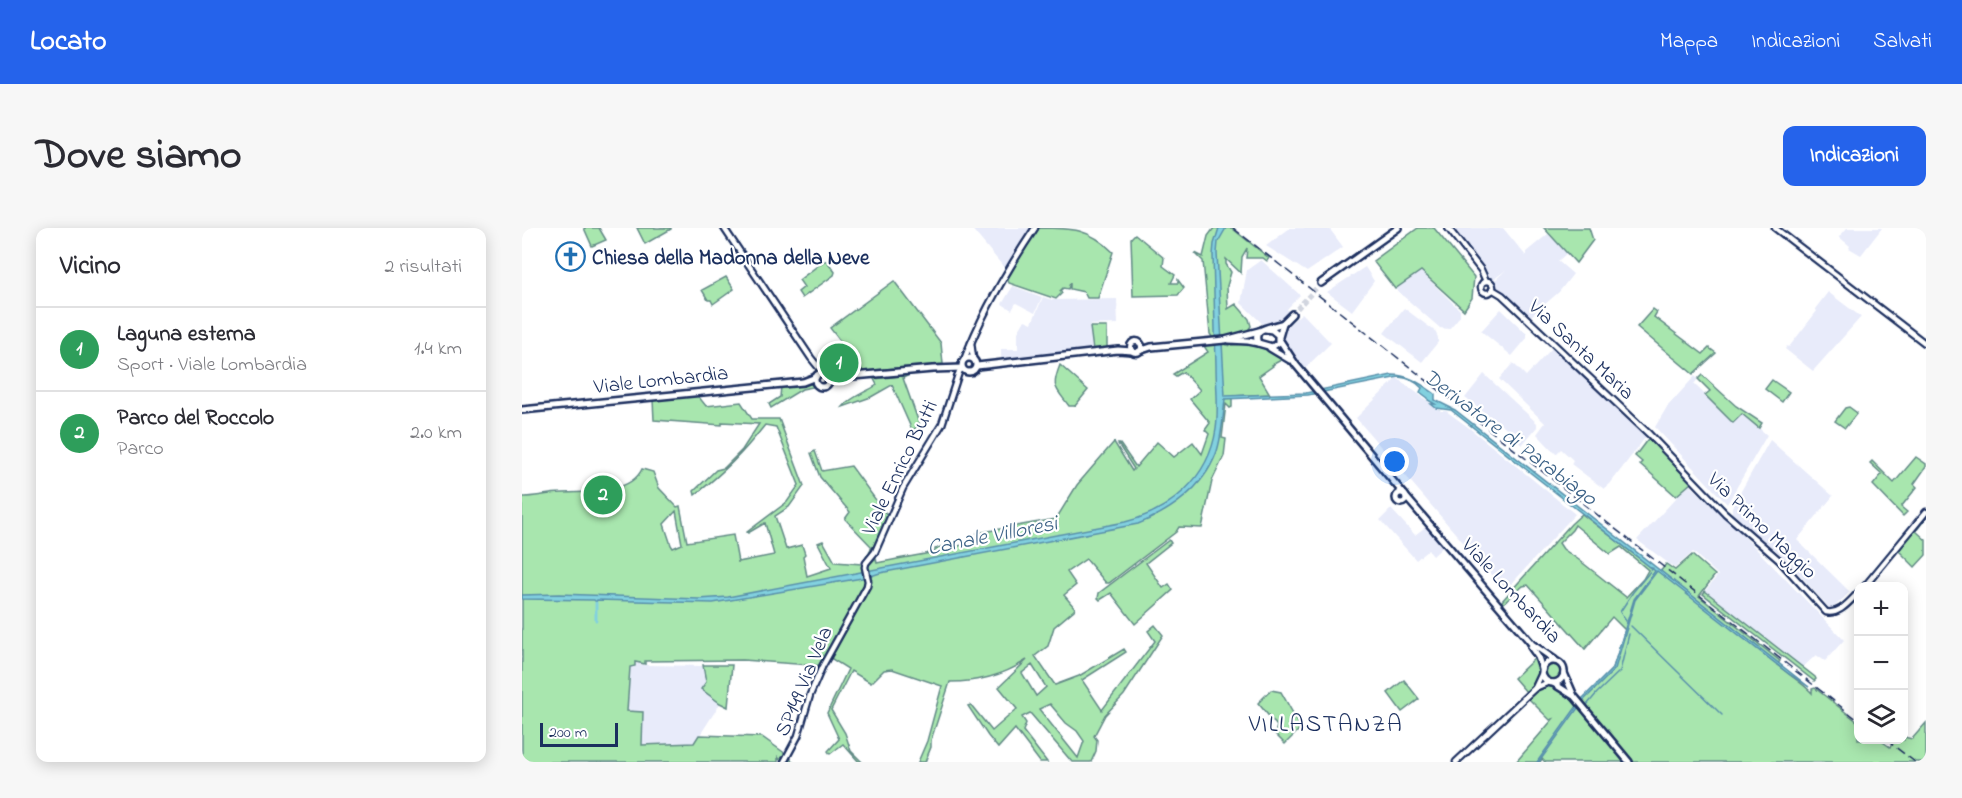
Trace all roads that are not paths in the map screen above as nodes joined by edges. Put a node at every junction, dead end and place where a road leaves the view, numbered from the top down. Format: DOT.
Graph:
graph roads {
  1 [pos="724,228"];
  2 [pos="1035,228"];
  3 [pos="1398,228"];
  4 [pos="1448,228"];
  5 [pos="1774,228"];
  6 [pos="1486,281"];
  7 [pos="1321,283"];
  8 [pos="1492,290"];
  9 [pos="1292,314"];
  10 [pos="1283,323"];
  11 [pos="1262,330"];
  12 [pos="1279,338"];
  13 [pos="972,340"];
  14 [pos="1220,340"];
  15 [pos="1258,344"];
  16 [pos="1926,344"];
  17 [pos="1140,348"];
  18 [pos="1269,348"];
  19 [pos="1129,349"];
  20 [pos="976,362"];
  21 [pos="817,365"];
  22 [pos="1296,365"];
  23 [pos="963,366"];
  24 [pos="933,369"];
  25 [pos="950,369"];
  26 [pos="817,376"];
  27 [pos="827,378"];
  28 [pos="958,379"];
  29 [pos="802,382"];
  30 [pos="817,385"];
  31 [pos="522,410"];
  32 [pos="1649,434"];
  33 [pos="1389,476"];
  34 [pos="1405,495"];
  35 [pos="1396,497"];
  36 [pos="1402,503"];
  37 [pos="1419,511"];
  38 [pos="1926,512"];
  39 [pos="1444,542"];
  40 [pos="868,581"];
  41 [pos="1868,582"];
  42 [pos="1854,597"];
  43 [pos="1555,660"];
  44 [pos="1542,671"];
  45 [pos="1564,673"];
  46 [pos="1551,683"];
  47 [pos="1535,688"];
  48 [pos="1578,701"];
  49 [pos="784,762"];
  50 [pos="1456,762"];
  51 [pos="1629,762"];
  1 -- 21 [label="street"];
  2 -- 13 [label="street"];
  3 -- 7 [label="main road"];
  4 -- 6 [label="street, Via Santa Maria"];
  5 -- 16 [label="street"];
  6 -- 8 [label="street, Via Santa Maria"];
  6 -- 8 [label="street, Via Santa Maria"];
  8 -- 32 [label="street, Via Santa Maria"];
  9 -- 10 [label="main road"];
  10 -- 11 [label="main road"];
  10 -- 12 [label="main road"];
  11 -- 12 [label="main road, Viale Lombardia"];
  11 -- 14 [label="main road, Viale Lombardia"];
  11 -- 15 [label="main road"];
  12 -- 18 [label="main road"];
  12 -- 22 [label="main road, Viale Lombardia"];
  13 -- 20 [label="street"];
  13 -- 23 [label="street, Viale Enrico Butti"];
  14 -- 15 [label="main road, Viale Lombardia"];
  14 -- 17 [label="main road, Viale Lombardia"];
  15 -- 18 [label="main road, Viale Lombardia"];
  17 -- 19 [label="main road, Viale Lombardia"];
  17 -- 19 [label="main road, Viale Lombardia"];
  18 -- 22 [label="main road, Viale Lombardia"];
  19 -- 20 [label="main road, Viale Lombardia"];
  20 -- 23 [label="main road, Viale Lombardia"];
  20 -- 23 [label="main road"];
  21 -- 26 [label="street"];
  21 -- 27 [label="street"];
  22 -- 33 [label="main road, Viale Lombardia"];
  23 -- 24 [label="main road, Viale Lombardia"];
  23 -- 25 [label="main road, Viale Lombardia"];
  23 -- 28 [label="street, Viale Enrico Butti"];
  24 -- 25 [label="main road, Viale Lombardia"];
  24 -- 27 [label="main road, Viale Lombardia"];
  25 -- 28 [label="street"];
  26 -- 27 [label="main road, Viale Lombardia"];
  26 -- 29 [label="main road, Viale Lombardia"];
  26 -- 30 [label="main road"];
  27 -- 30 [label="main road, Viale Lombardia"];
  28 -- 40 [label="street, Viale Enrico Butti"];
  29 -- 30 [label="main road, Viale Lombardia"];
  29 -- 31 [label="main road, Viale Lombardia"];
  32 -- 42 [label="street, Via Primo Maggio"];
  33 -- 34 [label="main road, Viale Lombardia"];
  33 -- 35 [label="main road, Viale Lombardia"];
  34 -- 35 [label="main road"];
  34 -- 36 [label="main road"];
  34 -- 37 [label="main road, Viale Lombardia"];
  35 -- 36 [label="main road, Viale Lombardia"];
  36 -- 37 [label="main road, Viale Lombardia"];
  37 -- 39 [label="main road, Viale Lombardia"];
  38 -- 41 [label="street"];
  39 -- 43 [label="main road, Viale Lombardia"];
  39 -- 44 [label="main road, Viale Lombardia"];
  40 -- 49 [label="street, SP149 Via Vela"];
  43 -- 44 [label="main road"];
  43 -- 45 [label="main road"];
  44 -- 46 [label="main road"];
  44 -- 47 [label="street"];
  45 -- 46 [label="main road"];
  45 -- 48 [label="main road"];
  46 -- 47 [label="street"];
  46 -- 48 [label="main road"];
  47 -- 50 [label="street"];
  48 -- 51 [label="main road"];
}
